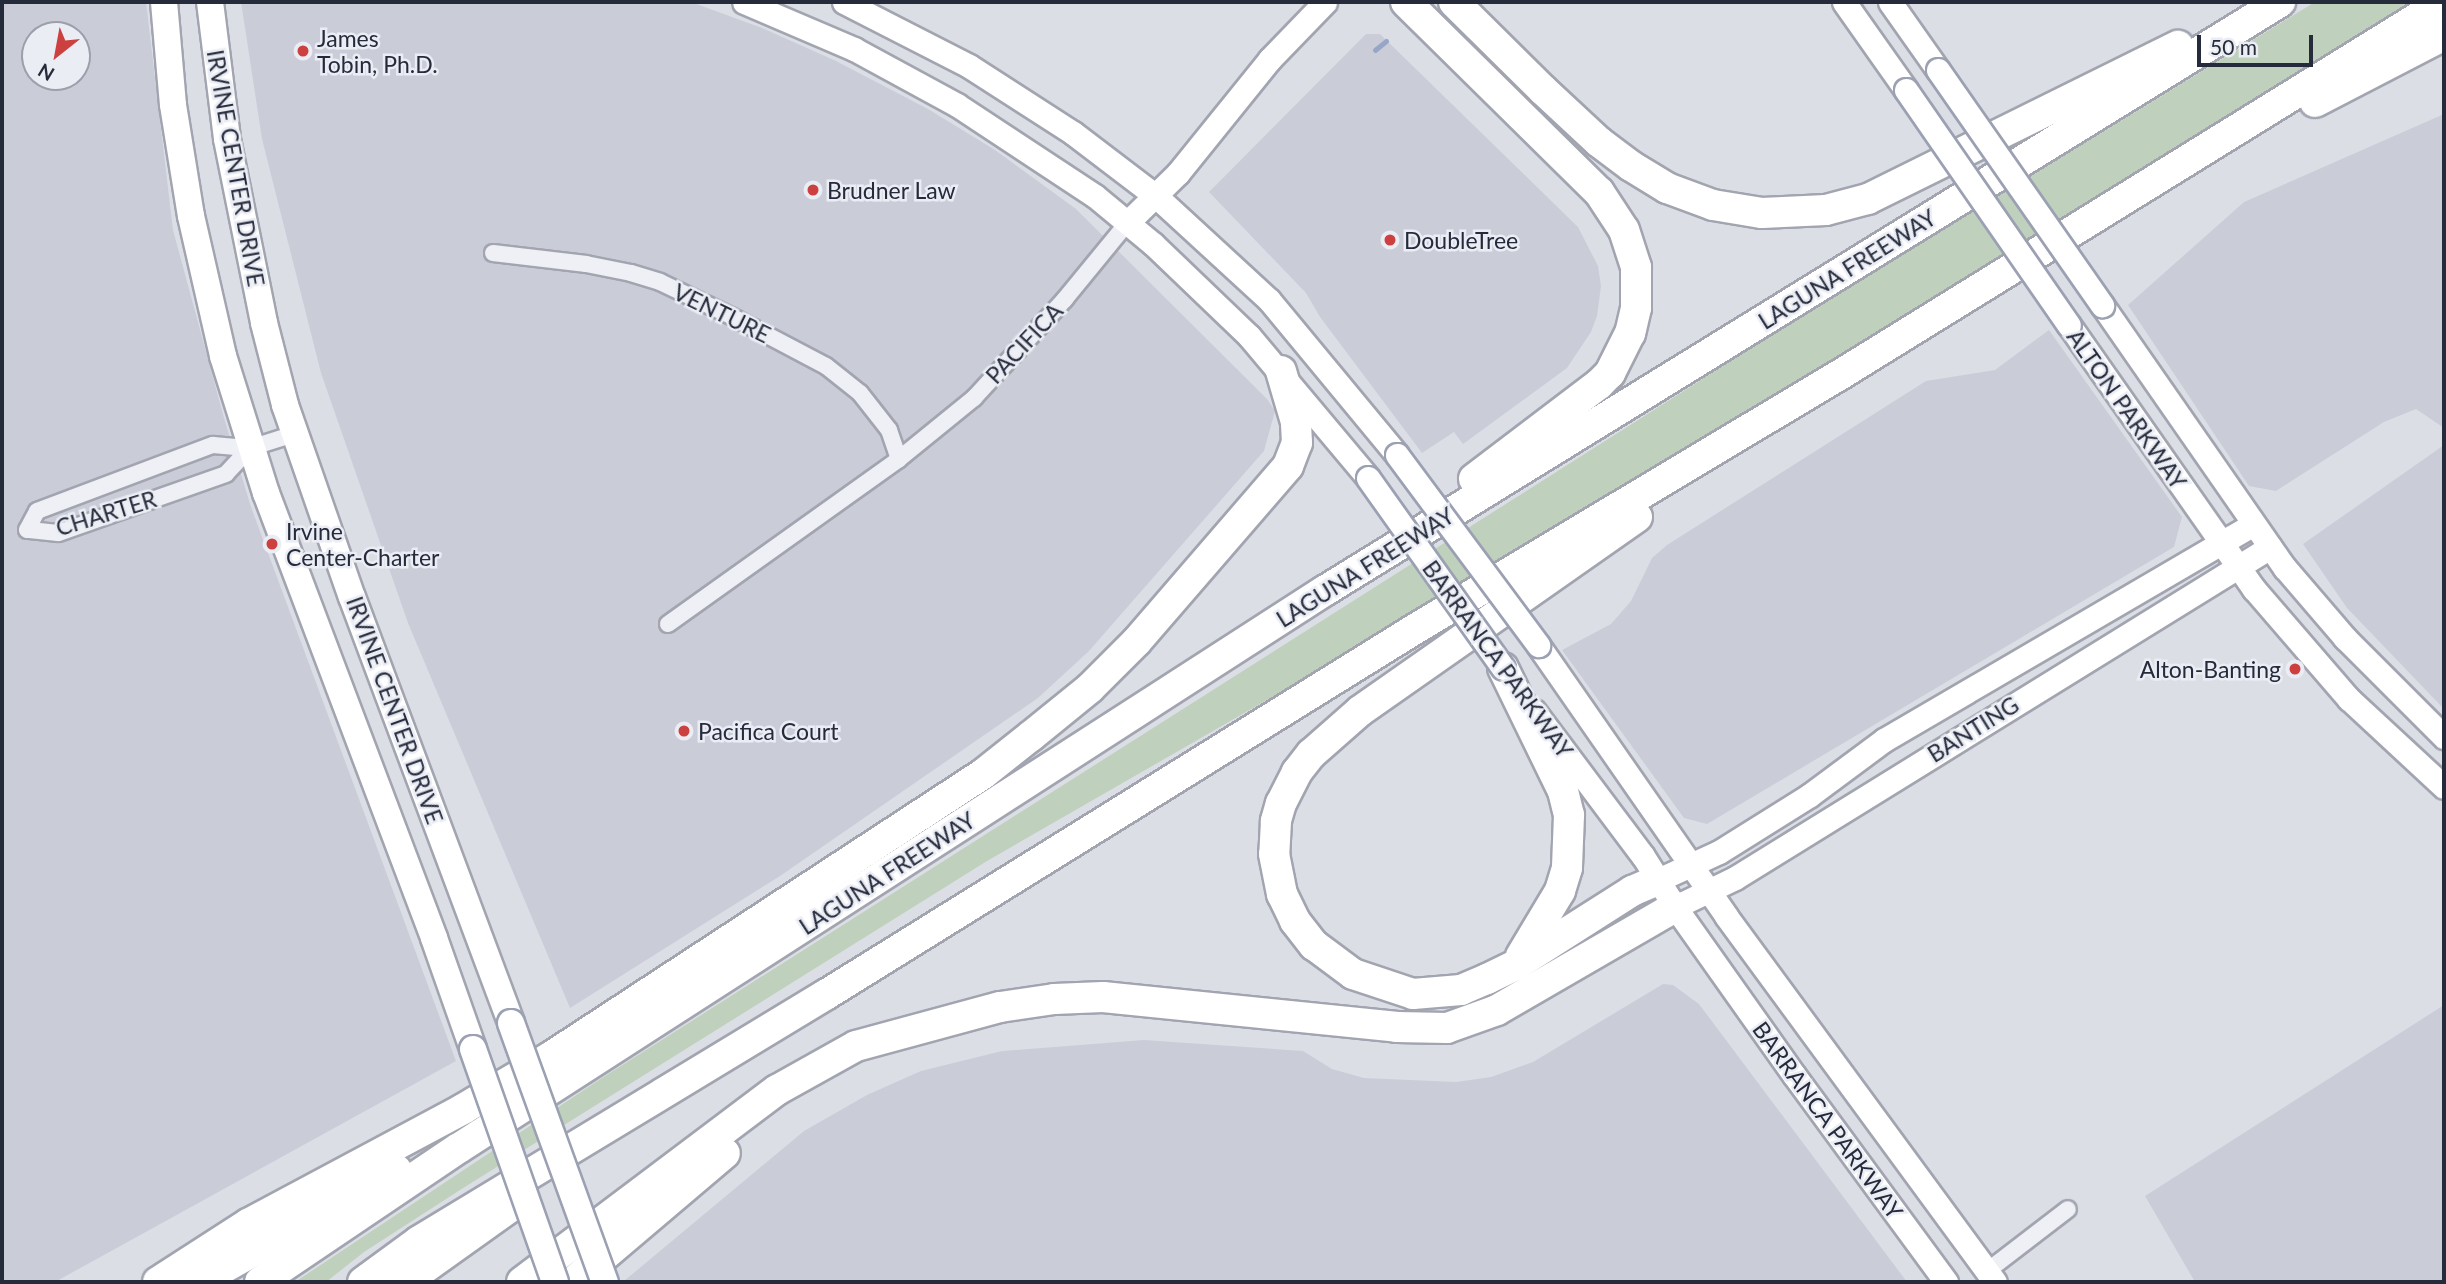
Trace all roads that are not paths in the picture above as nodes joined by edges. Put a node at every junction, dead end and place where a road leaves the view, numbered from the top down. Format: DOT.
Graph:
graph roads {
  1 [pos="164,2"];
  2 [pos="210,2"];
  3 [pos="744,2"];
  4 [pos="844,2"];
  5 [pos="1325,2"];
  6 [pos="1406,2"];
  7 [pos="1454,2"];
  8 [pos="1844,2"];
  9 [pos="1890,2"];
  10 [pos="2280,2"];
  11 [pos="2443,2"];
  12 [pos="2254,18"];
  13 [pos="2444,35"];
  14 [pos="1157,197"];
  15 [pos="2122,201"];
  16 [pos="1128,222"];
  17 [pos="493,253"];
  18 [pos="1281,370"];
  19 [pos="1838,376"];
  20 [pos="294,434"];
  21 [pos="250,448"];
  22 [pos="899,459"];
  23 [pos="2253,524"];
  24 [pos="2220,542"];
  25 [pos="2270,547"];
  26 [pos="2236,567"];
  27 [pos="1326,590"];
  28 [pos="668,624"];
  29 [pos="1503,668"];
  30 [pos="2444,737"];
  31 [pos="2444,787"];
  32 [pos="1692,865"];
  33 [pos="1658,880"];
  34 [pos="1710,890"];
  35 [pos="1675,907"];
  36 [pos="1516,965"];
  37 [pos="956,1017"];
  38 [pos="742,1045"];
  39 [pos="459,1148"];
  40 [pos="2068,1209"];
  41 [pos="1985,1279"];
  42 [pos="158,1282"];
  43 [pos="198,1282"];
  44 [pos="260,1282"];
  45 [pos="363,1282"];
  46 [pos="405,1282"];
  47 [pos="522,1282"];
  48 [pos="555,1282"];
  49 [pos="573,1282"];
  50 [pos="605,1282"];
  51 [pos="1946,1282"];
  1 -- 21 [label="main road, IRVINE CENTER DRIVE"];
  2 -- 20 [label="main road, IRVINE CENTER DRIVE"];
  3 -- 16 [label="main road, BARRANCA PARKWAY"];
  4 -- 14 [label="main road, BARRANCA PARKWAY"];
  5 -- 14 [label="main road, PACIFICA"];
  6 -- 27 [label="highway"];
  7 -- 12 [label="highway"];
  8 -- 24 [label="main road, ALTON PARKWAY, bridge"];
  9 -- 23 [label="main road, ALTON PARKWAY, bridge"];
  10 -- 12 [label="highway, LAGUNA FREEWAY"];
  11 -- 15 [label="highway"];
  12 -- 27 [label="highway, LAGUNA FREEWAY"];
  13 -- 15 [label="highway"];
  14 -- 16 [label="main road, PACIFICA"];
  14 -- 32 [label="main road, BARRANCA PARKWAY, bridge"];
  15 -- 19 [label="highway"];
  16 -- 18 [label="main road, BARRANCA PARKWAY"];
  16 -- 22 [label="street, PACIFICA"];
  17 -- 22 [label="street, VENTURE"];
  18 -- 29 [label="main road, BARRANCA PARKWAY, bridge"];
  18 -- 42 [label="highway"];
  19 -- 36 [label="highway"];
  19 -- 38 [label="highway"];
  20 -- 21 [label="street, CHARTER"];
  20 -- 50 [label="main road, IRVINE CENTER DRIVE, bridge"];
  21 -- 21 [label="street, CHARTER"];
  21 -- 48 [label="main road, IRVINE CENTER DRIVE, bridge"];
  22 -- 28 [label="street, PACIFICA"];
  23 -- 24 [label="main road, BANTING"];
  23 -- 25 [label="main road, ALTON PARKWAY"];
  24 -- 26 [label="main road, ALTON PARKWAY"];
  24 -- 32 [label="main road, BANTING"];
  25 -- 26 [label="main road, BANTING"];
  25 -- 30 [label="main road, ALTON PARKWAY"];
  26 -- 31 [label="main road, ALTON PARKWAY"];
  26 -- 34 [label="main road, BANTING"];
  27 -- 39 [label="highway, LAGUNA FREEWAY"];
  29 -- 33 [label="main road, BARRANCA PARKWAY"];
  29 -- 36 [label="highway"];
  32 -- 33 [label="main road, BANTING"];
  32 -- 34 [label="main road, BARRANCA PARKWAY"];
  33 -- 35 [label="main road, BARRANCA PARKWAY"];
  33 -- 36 [label="highway"];
  34 -- 35 [label="main road, BANTING"];
  34 -- 41 [label="main road, BARRANCA PARKWAY"];
  35 -- 37 [label="highway"];
  35 -- 51 [label="main road, BARRANCA PARKWAY"];
  37 -- 47 [label="highway"];
  37 -- 49 [label="highway"];
  38 -- 45 [label="highway"];
  38 -- 46 [label="highway"];
  39 -- 43 [label="highway"];
  39 -- 44 [label="highway"];
  40 -- 41 [label="street"];
}
